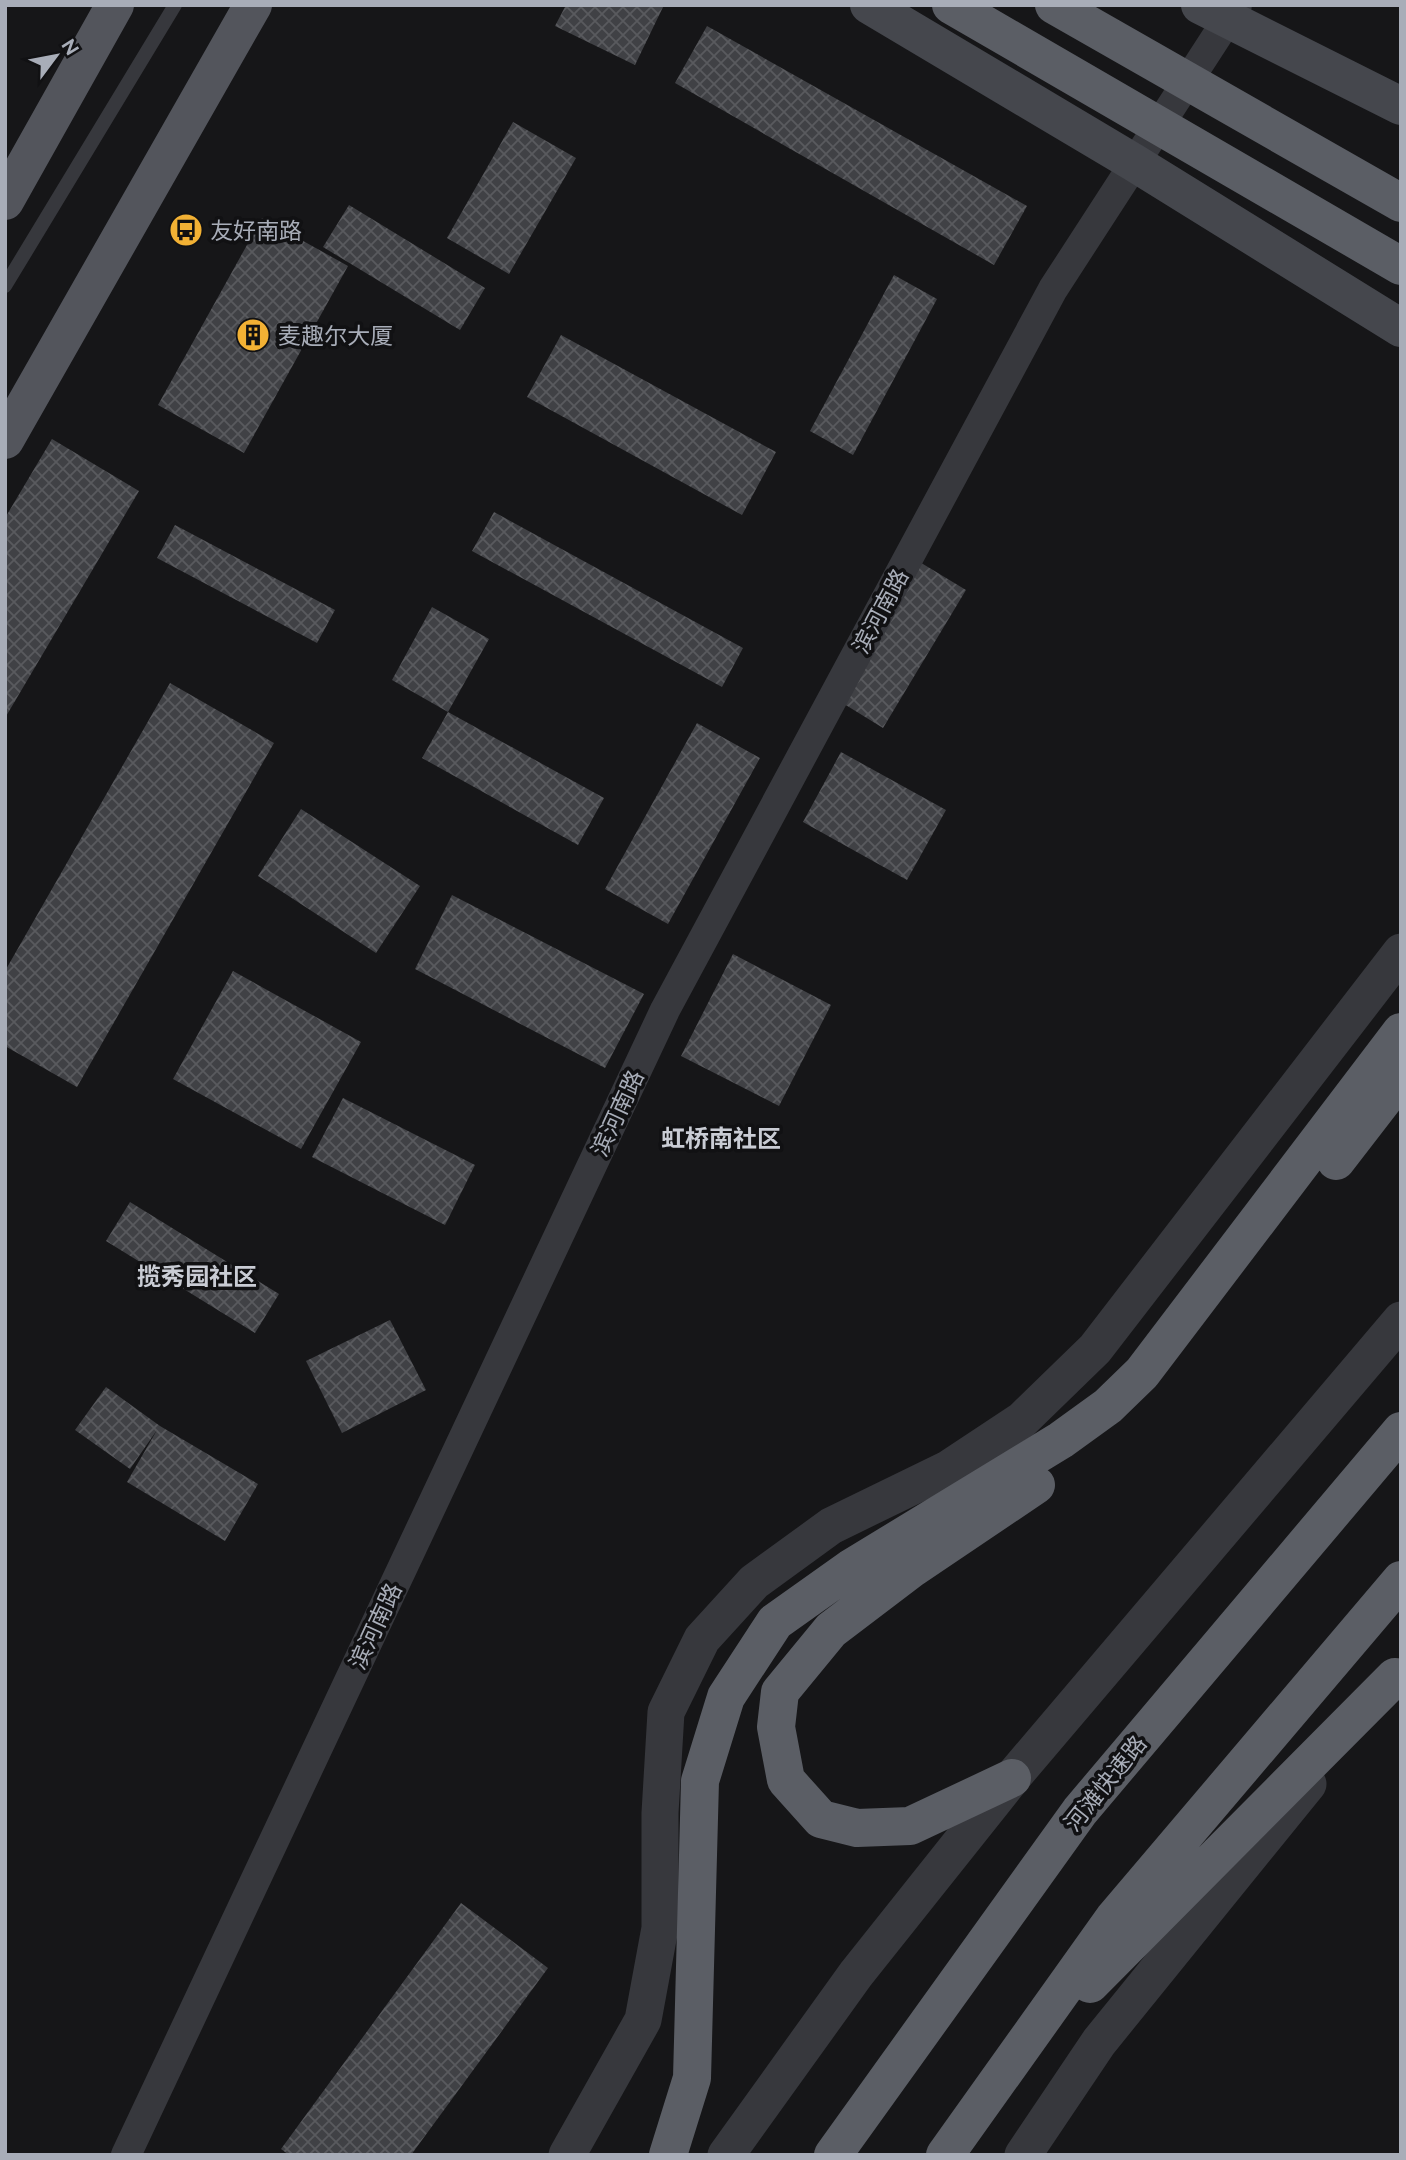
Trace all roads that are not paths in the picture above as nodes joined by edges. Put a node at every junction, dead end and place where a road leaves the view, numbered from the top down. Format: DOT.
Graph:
graph roads {
  1 [pos="115,5"];
  2 [pos="175,5"];
  3 [pos="253,5"];
  4 [pos="869,5"];
  5 [pos="951,5"];
  6 [pos="1054,5"];
  7 [pos="1222,9"];
  8 [pos="1401,106"];
  9 [pos="1133,162"];
  10 [pos="5,201"];
  11 [pos="1401,203"];
  12 [pos="1401,266"];
  13 [pos="5,286"];
  14 [pos="1401,328"];
  15 [pos="5,440"];
  16 [pos="1401,952"];
  17 [pos="1401,1032"];
  18 [pos="1401,1077"];
  19 [pos="1401,1320"];
  20 [pos="1401,1431"];
  21 [pos="1066,1451"];
  22 [pos="1401,1580"];
  23 [pos="1398,1674"];
  24 [pos="1012,1778"];
  25 [pos="1009,2065"];
  26 [pos="126,2155"];
  27 [pos="567,2155"];
  28 [pos="668,2155"];
  29 [pos="726,2155"];
  30 [pos="833,2155"];
  31 [pos="945,2155"];
  32 [pos="1023,2155"];
  1 -- 10 [label="main road"];
  2 -- 13 [label="lane"];
  3 -- 15 [label="main road"];
  4 -- 9 [label="main road"];
  5 -- 12 [label="highway, bridge"];
  6 -- 11 [label="highway, bridge"];
  7 -- 8 [label="main road"];
  7 -- 9 [label="street, 滨河南路"];
  9 -- 14 [label="main road"];
  9 -- 26 [label="street, 滨河南路"];
  16 -- 27 [label="street"];
  17 -- 21 [label="highway"];
  18 -- 21 [label="highway"];
  19 -- 24 [label="street"];
  20 -- 30 [label="highway, 河滩快速路"];
  21 -- 24 [label="highway"];
  21 -- 28 [label="highway"];
  22 -- 25 [label="highway"];
  23 -- 25 [label="highway"];
  23 -- 32 [label="street"];
  24 -- 29 [label="street"];
  25 -- 31 [label="highway"];
}
